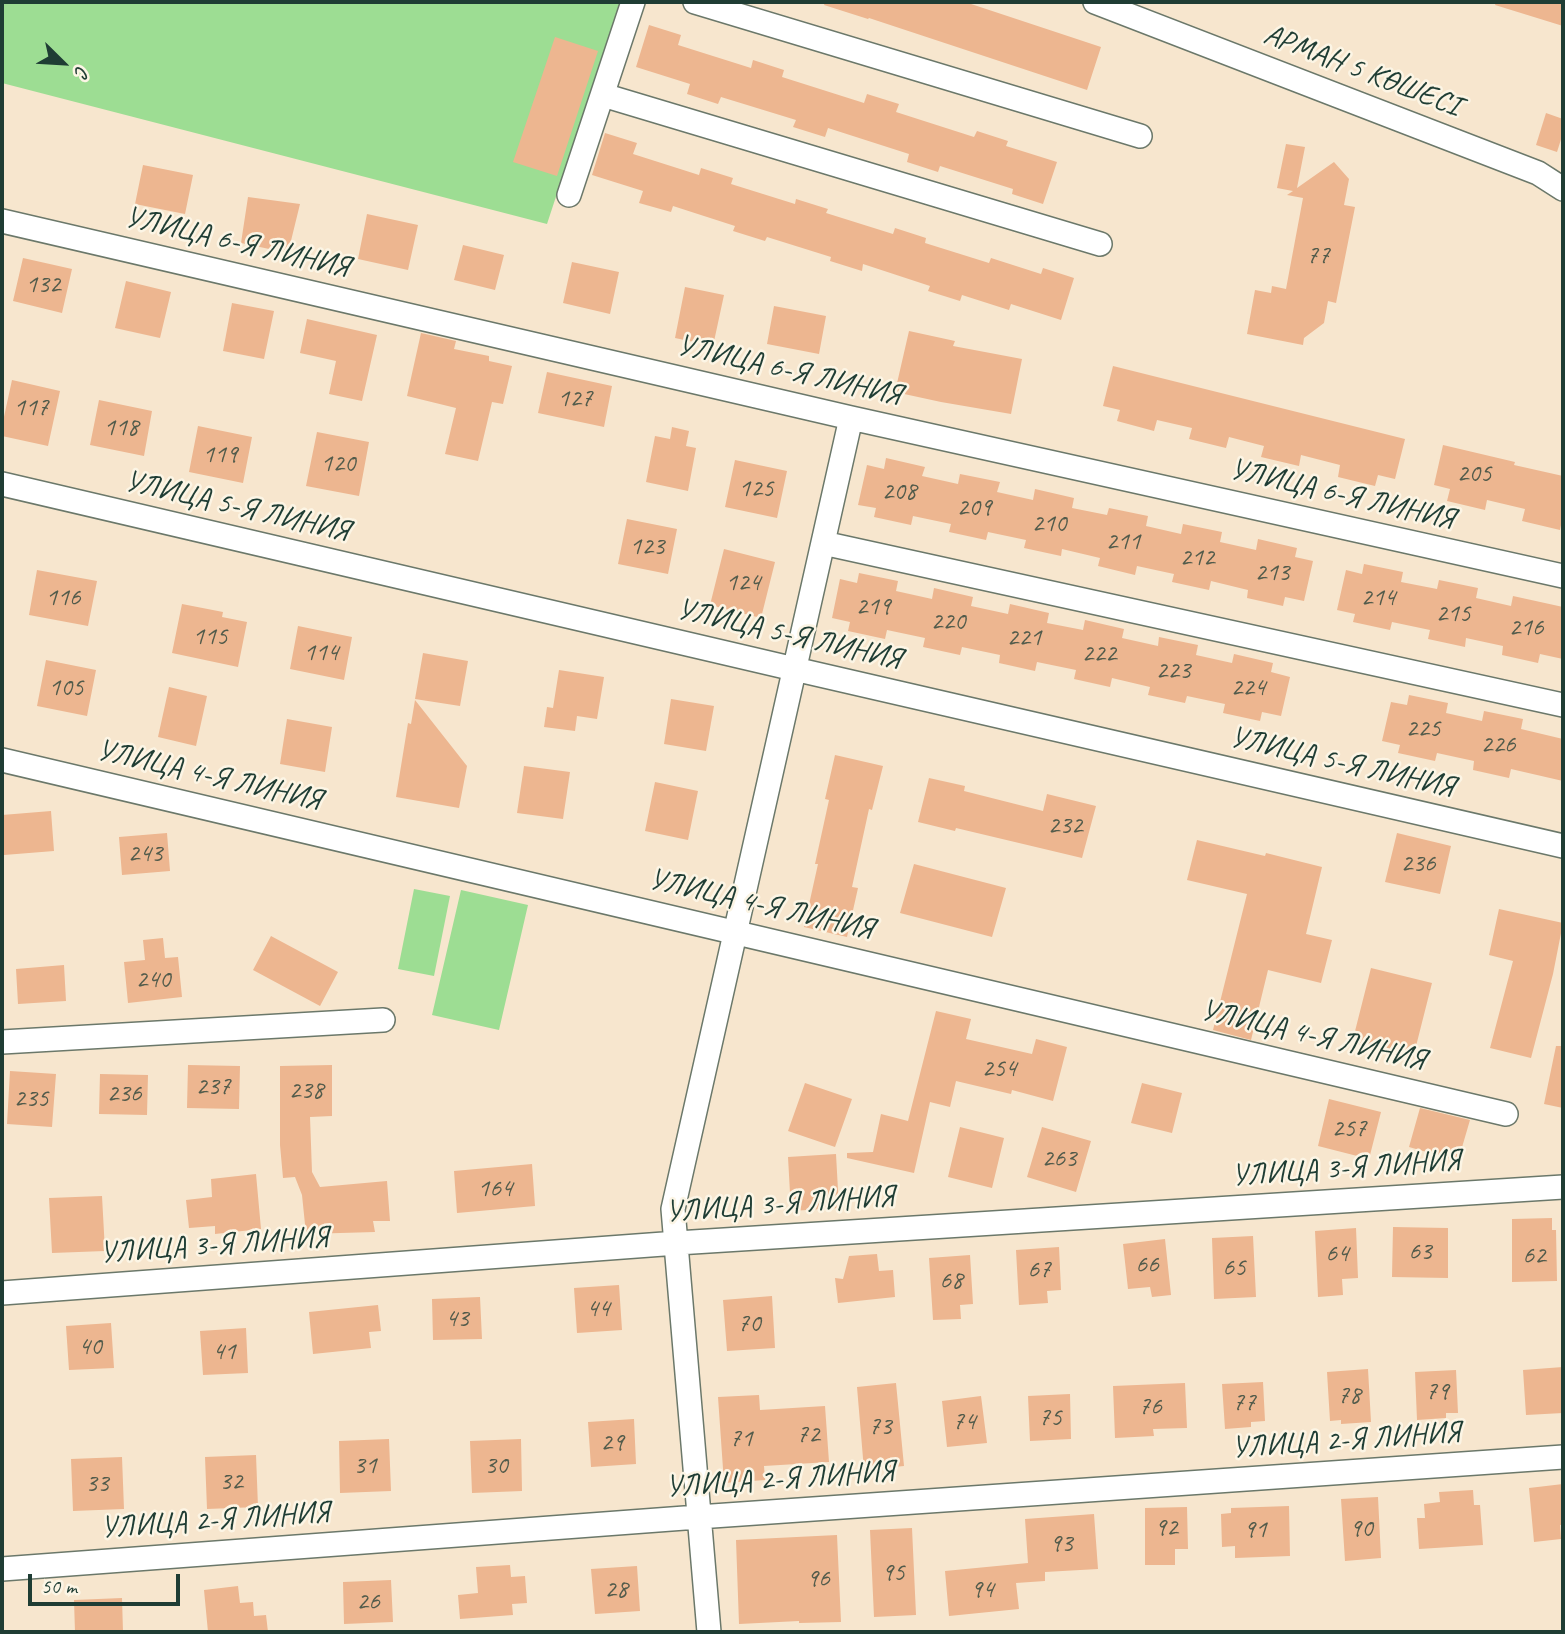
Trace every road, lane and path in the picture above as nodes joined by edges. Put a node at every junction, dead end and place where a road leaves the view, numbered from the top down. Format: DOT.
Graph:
graph roads {
  1 [pos="633,2"];
  2 [pos="695,2"];
  3 [pos="1096,2"];
  4 [pos="603,94"];
  5 [pos="1140,136"];
  6 [pos="1563,189"];
  7 [pos="569,195"];
  8 [pos="2,221"];
  9 [pos="1100,244"];
  10 [pos="851,418"];
  11 [pos="2,484"];
  12 [pos="823,543"];
  13 [pos="1563,576"];
  14 [pos="796,669"];
  15 [pos="1563,705"];
  16 [pos="2,760"];
  17 [pos="1563,846"];
  18 [pos="736,932"];
  19 [pos="383,1020"];
  20 [pos="2,1042"];
  21 [pos="1506,1114"];
  22 [pos="1563,1187"];
  23 [pos="677,1243"];
  24 [pos="2,1293"];
  25 [pos="1563,1457"];
  26 [pos="698,1517"];
  27 [pos="2,1569"];
  28 [pos="709,1632"];
  1 -- 4 [label="street"];
  2 -- 5 [label="street"];
  3 -- 6 [label="street, АРМАН 5 КӨШЕСІ"];
  4 -- 7 [label="street"];
  4 -- 9 [label="street"];
  8 -- 10 [label="street, УЛИЦА 6-Я ЛИНИЯ"];
  10 -- 12 [label="street"];
  10 -- 13 [label="street, УЛИЦА 6-Я ЛИНИЯ"];
  11 -- 14 [label="street, УЛИЦА 5-Я ЛИНИЯ"];
  12 -- 14 [label="street"];
  12 -- 15 [label="street"];
  14 -- 17 [label="street, УЛИЦА 5-Я ЛИНИЯ"];
  14 -- 18 [label="street"];
  16 -- 18 [label="street, УЛИЦА 4-Я ЛИНИЯ"];
  18 -- 21 [label="street, УЛИЦА 4-Я ЛИНИЯ"];
  18 -- 23 [label="street"];
  19 -- 20 [label="street"];
  22 -- 23 [label="street, УЛИЦА 3-Я ЛИНИЯ"];
  23 -- 24 [label="street, УЛИЦА 3-Я ЛИНИЯ"];
  23 -- 26 [label="street"];
  25 -- 26 [label="street, УЛИЦА 2-Я ЛИНИЯ"];
  26 -- 27 [label="street, УЛИЦА 2-Я ЛИНИЯ"];
  26 -- 28 [label="street"];
}
